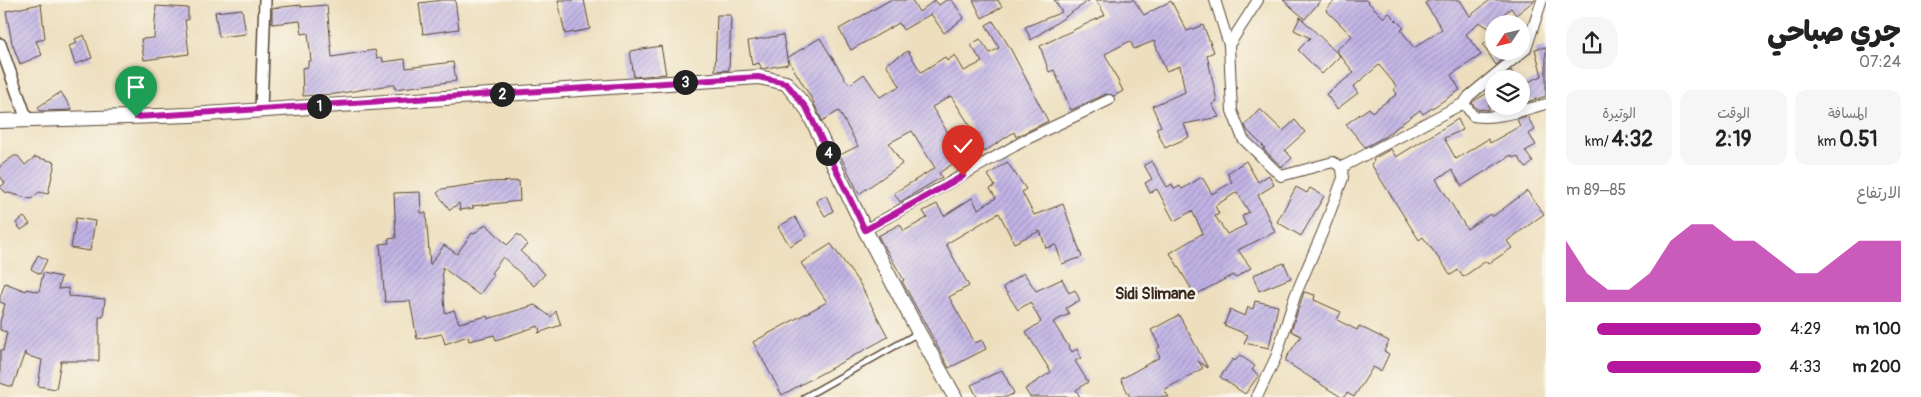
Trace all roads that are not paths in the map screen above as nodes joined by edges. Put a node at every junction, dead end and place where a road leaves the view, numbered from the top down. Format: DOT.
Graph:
graph roads {
  1 [pos="265,0"];
  2 [pos="1215,0"];
  3 [pos="1258,0"];
  4 [pos="1542,0"];
  5 [pos="0,44"];
  6 [pos="1229,45"];
  7 [pos="1109,100"];
  8 [pos="1464,103"];
  9 [pos="1546,104"];
  10 [pos="261,110"];
  11 [pos="27,120"];
  12 [pos="0,121"];
  13 [pos="1342,167"];
  14 [pos="865,230"];
  15 [pos="919,333"];
  16 [pos="805,397"];
  17 [pos="956,397"];
  18 [pos="1257,397"];
  1 -- 10 [label="street"];
  2 -- 6 [label="street"];
  3 -- 6 [label="street"];
  4 -- 8 [label="street"];
  5 -- 11 [label="street"];
  6 -- 13 [label="street"];
  7 -- 14 [label="street"];
  8 -- 9 [label="street"];
  8 -- 13 [label="street"];
  10 -- 11 [label="main road"];
  10 -- 14 [label="main road"];
  11 -- 12 [label="main road"];
  13 -- 18 [label="street"];
  14 -- 15 [label="main road"];
  15 -- 16 [label="lane"];
  15 -- 17 [label="main road"];
}
